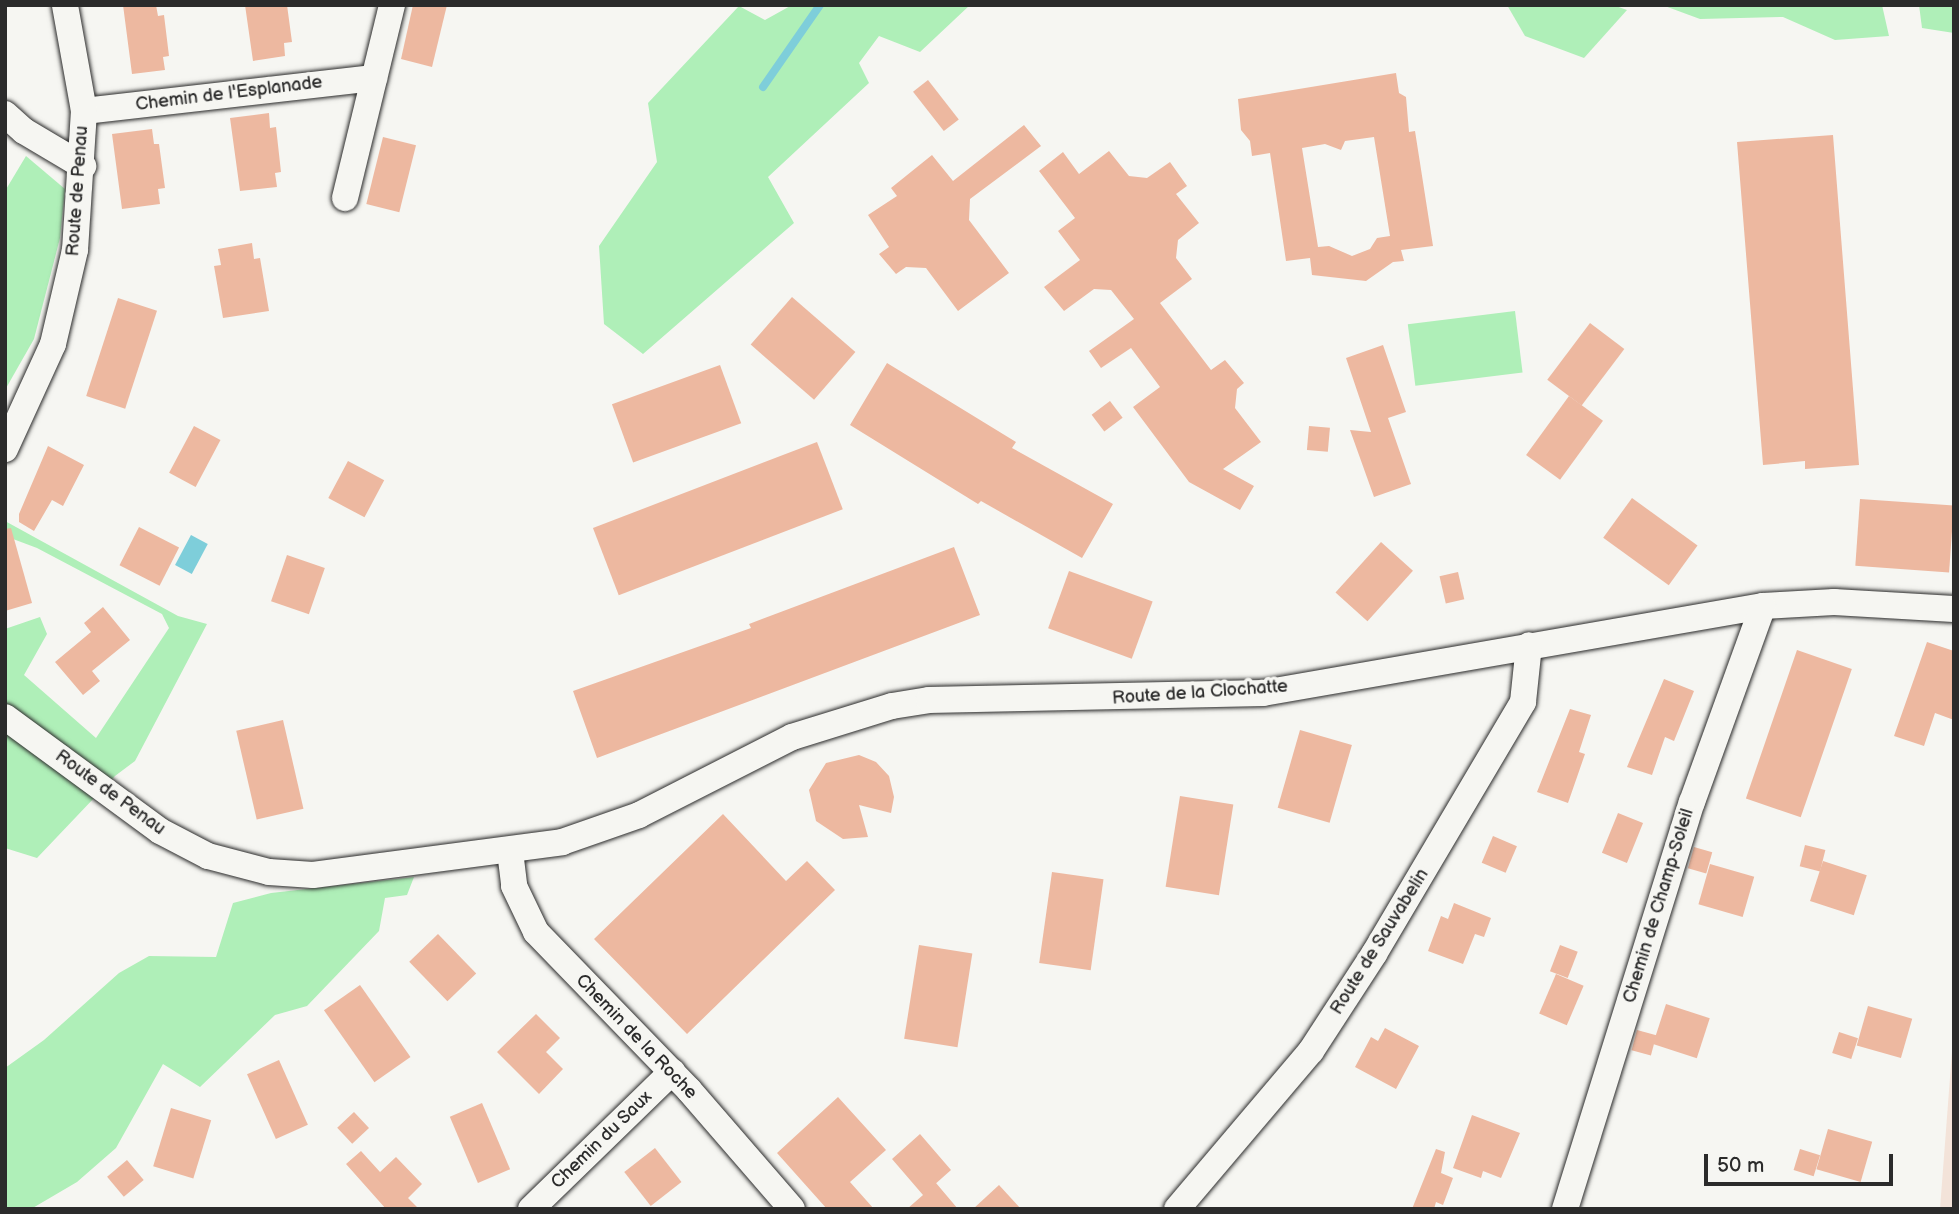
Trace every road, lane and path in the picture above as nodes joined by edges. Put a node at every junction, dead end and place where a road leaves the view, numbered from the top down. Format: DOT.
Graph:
graph roads {
  1 [pos="65,5"];
  2 [pos="392,5"];
  3 [pos="374,78"];
  4 [pos="84,111"];
  5 [pos="5,114"];
  6 [pos="83,166"];
  7 [pos="345,198"];
  8 [pos="5,449"];
  9 [pos="1763,607"];
  10 [pos="1954,609"];
  11 [pos="1529,645"];
  12 [pos="5,717"];
  13 [pos="510,851"];
  14 [pos="672,1072"];
  15 [pos="531,1209"];
  16 [pos="792,1209"];
  17 [pos="1177,1209"];
  18 [pos="1565,1209"];
  1 -- 4 [label="street, Route de Penau"];
  2 -- 3 [label="street"];
  3 -- 4 [label="street, Chemin de l'Esplanade"];
  3 -- 7 [label="street"];
  4 -- 6 [label="street, Route de Penau"];
  5 -- 6 [label="street"];
  6 -- 8 [label="street, Route de Penau"];
  9 -- 10 [label="street, Route de la Clochatte"];
  9 -- 11 [label="street, Route de la Clochatte"];
  9 -- 18 [label="street, Chemin de Champ-Soleil"];
  11 -- 13 [label="street, Route de la Clochatte"];
  11 -- 17 [label="street, Route de Sauvabelin"];
  12 -- 13 [label="street, Route de Penau"];
  13 -- 14 [label="street, Chemin de la Roche"];
  14 -- 15 [label="street, Chemin du Saux"];
  14 -- 16 [label="street, Chemin de la Roche"];
}
